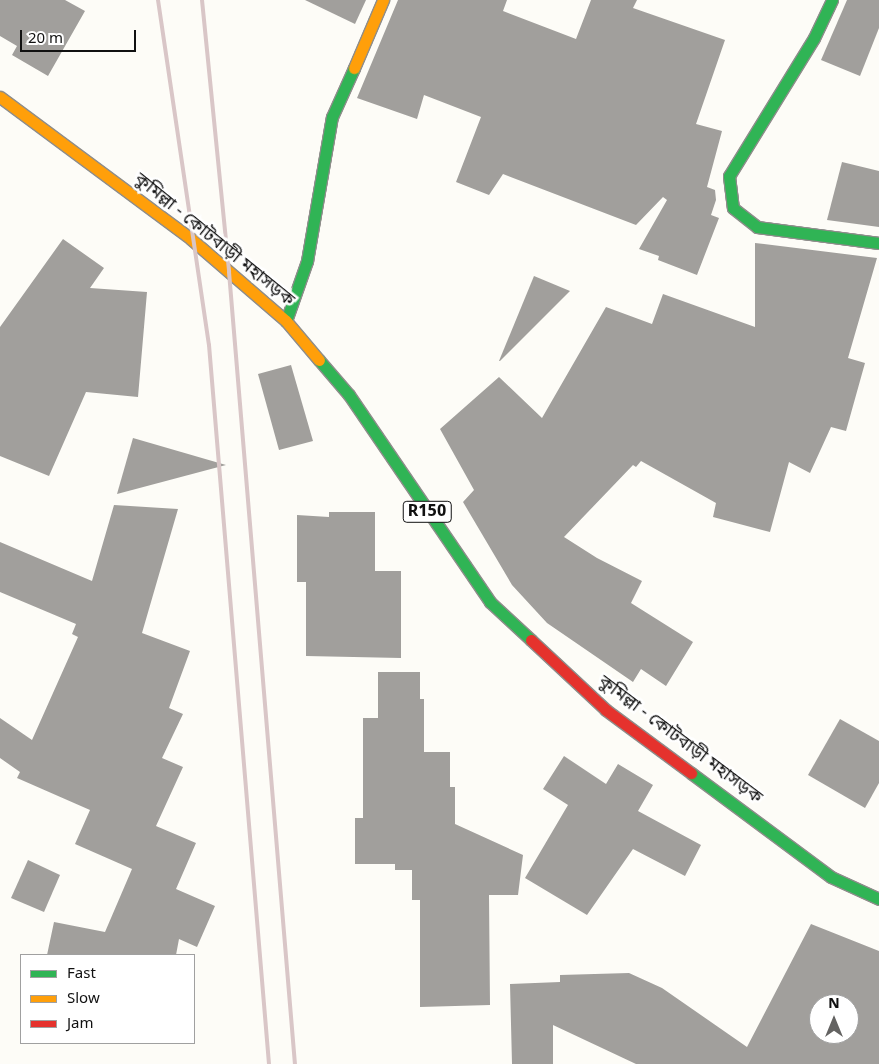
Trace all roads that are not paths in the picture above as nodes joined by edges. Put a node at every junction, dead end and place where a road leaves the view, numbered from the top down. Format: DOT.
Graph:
graph roads {
  1 [pos="383,0"];
  2 [pos="832,0"];
  3 [pos="0,97"];
  4 [pos="879,243"];
  5 [pos="286,321"];
  6 [pos="879,898"];
  1 -- 5 [label="main road"];
  2 -- 4 [label="main road"];
  3 -- 5 [label="main road, কুমিল্লা - কোটবাড়ী মহাসড়ক / R150"];
  5 -- 6 [label="main road, কুমিল্লা - কোটবাড়ী মহাসড়ক / R150"];
}
